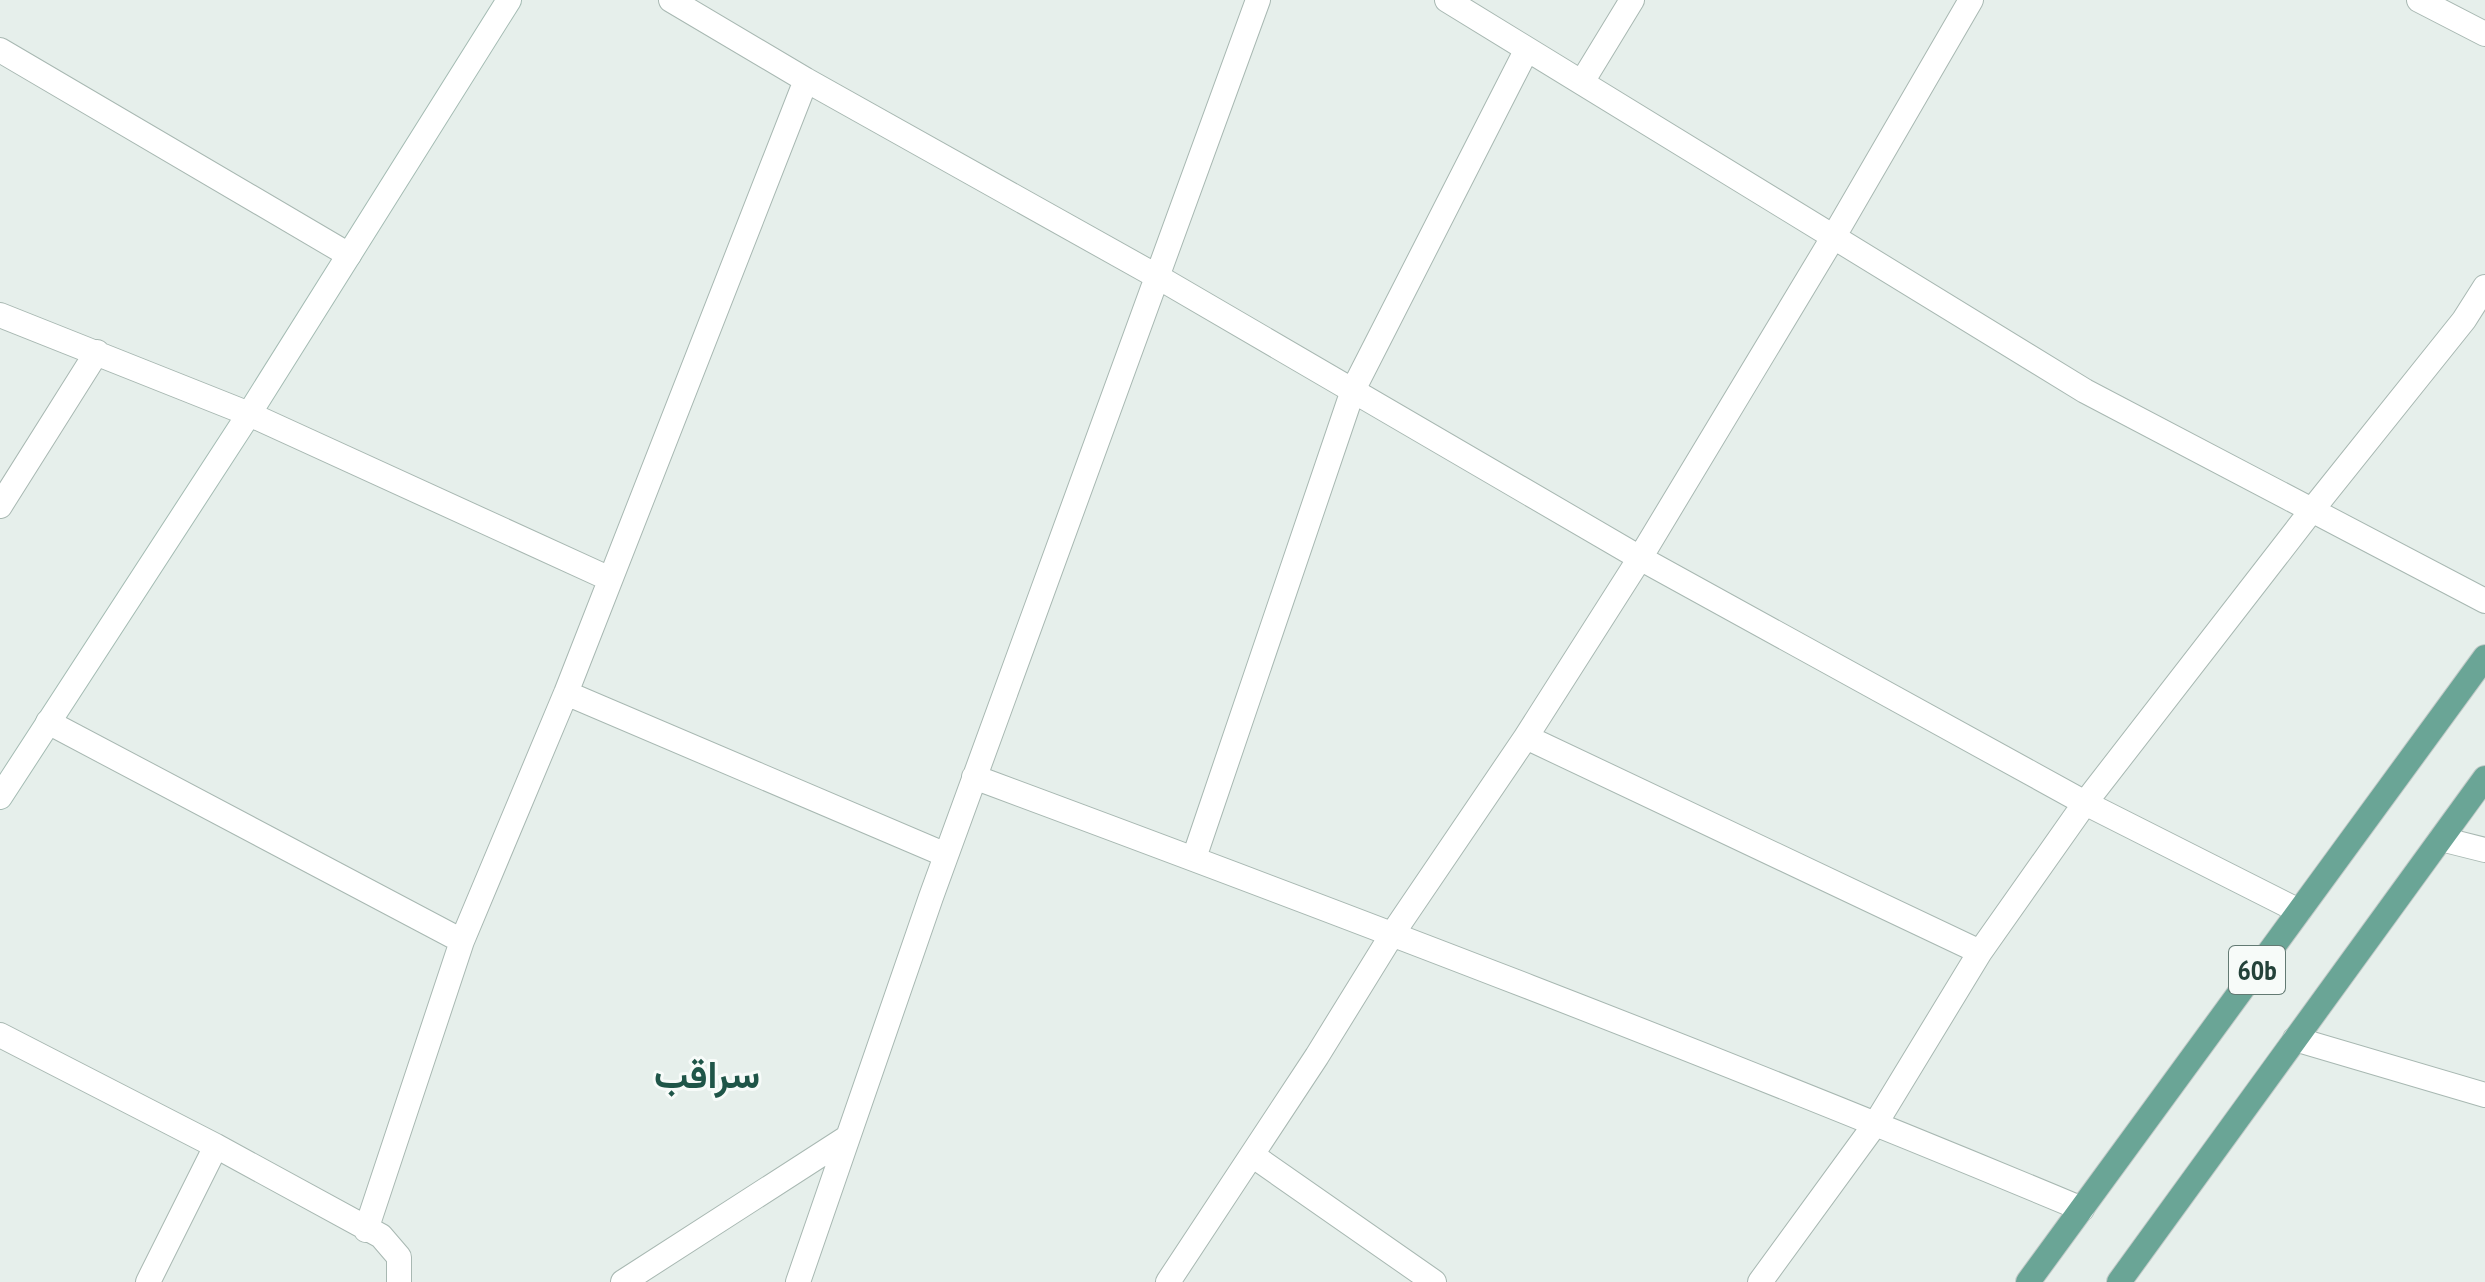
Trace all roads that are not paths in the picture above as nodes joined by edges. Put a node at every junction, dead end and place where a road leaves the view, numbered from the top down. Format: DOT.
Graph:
graph roads {
  1 [pos="509,0"];
  2 [pos="671,0"];
  3 [pos="1258,0"];
  4 [pos="1447,0"];
  5 [pos="1632,0"];
  6 [pos="1971,0"];
  7 [pos="2419,0"];
  8 [pos="2485,34"];
  9 [pos="1527,49"];
  10 [pos="0,50"];
  11 [pos="806,80"];
  12 [pos="1582,82"];
  13 [pos="1834,236"];
  14 [pos="349,255"];
  15 [pos="1158,277"];
  16 [pos="2485,287"];
  17 [pos="0,315"];
  18 [pos="97,352"];
  19 [pos="1353,390"];
  20 [pos="249,414"];
  21 [pos="0,506"];
  22 [pos="2312,510"];
  23 [pos="1640,558"];
  24 [pos="610,579"];
  25 [pos="2485,601"];
  26 [pos="2485,657"];
  27 [pos="566,693"];
  28 [pos="48,722"];
  29 [pos="1526,737"];
  30 [pos="974,777"];
  31 [pos="2485,778"];
  32 [pos="0,797"];
  33 [pos="2085,803"];
  34 [pos="2441,839"];
  35 [pos="2485,850"];
  36 [pos="946,855"];
  37 [pos="1194,858"];
  38 [pos="2299,911"];
  39 [pos="1393,933"];
  40 [pos="462,941"];
  41 [pos="1980,952"];
  42 [pos="0,1035"];
  43 [pos="2295,1039"];
  44 [pos="2485,1095"];
  45 [pos="1876,1123"];
  46 [pos="848,1137"];
  47 [pos="216,1146"];
  48 [pos="1252,1155"];
  49 [pos="2082,1209"];
  50 [pos="366,1230"];
  51 [pos="804,1279"];
  52 [pos="148,1282"];
  53 [pos="399,1282"];
  54 [pos="623,1282"];
  55 [pos="1168,1282"];
  56 [pos="1434,1282"];
  57 [pos="1760,1282"];
  58 [pos="2028,1282"];
  59 [pos="2119,1282"];
  1 -- 14 [label="street"];
  2 -- 11 [label="street"];
  3 -- 15 [label="street"];
  4 -- 9 [label="street"];
  5 -- 12 [label="street"];
  6 -- 13 [label="street"];
  7 -- 8 [label="street"];
  9 -- 12 [label="street"];
  9 -- 19 [label="street"];
  10 -- 14 [label="street"];
  11 -- 15 [label="street"];
  11 -- 24 [label="street"];
  12 -- 13 [label="street"];
  13 -- 22 [label="street"];
  13 -- 23 [label="street"];
  14 -- 20 [label="street"];
  15 -- 19 [label="street"];
  15 -- 30 [label="street"];
  16 -- 22 [label="street"];
  17 -- 18 [label="street"];
  18 -- 20 [label="street"];
  18 -- 21 [label="street"];
  19 -- 23 [label="street"];
  19 -- 37 [label="street"];
  20 -- 24 [label="street"];
  20 -- 28 [label="street"];
  22 -- 25 [label="street"];
  22 -- 33 [label="street"];
  23 -- 29 [label="street"];
  23 -- 33 [label="street"];
  24 -- 27 [label="street"];
  26 -- 38 [label="main road, 60b"];
  27 -- 36 [label="street"];
  27 -- 40 [label="street"];
  28 -- 32 [label="street"];
  28 -- 40 [label="street"];
  29 -- 39 [label="street"];
  29 -- 41 [label="street"];
  30 -- 36 [label="street"];
  30 -- 37 [label="street"];
  31 -- 34 [label="main road, 60b"];
  33 -- 38 [label="street"];
  33 -- 41 [label="street"];
  34 -- 35 [label="street"];
  34 -- 43 [label="main road, 60b"];
  36 -- 46 [label="street"];
  37 -- 39 [label="street"];
  38 -- 49 [label="main road, 60b"];
  39 -- 45 [label="street"];
  39 -- 48 [label="street"];
  40 -- 50 [label="street"];
  41 -- 45 [label="street"];
  42 -- 47 [label="street"];
  43 -- 44 [label="street"];
  43 -- 59 [label="main road, 60b"];
  45 -- 49 [label="street"];
  45 -- 57 [label="street"];
  46 -- 51 [label="street"];
  46 -- 54 [label="street"];
  47 -- 50 [label="street"];
  47 -- 52 [label="street"];
  48 -- 55 [label="street"];
  48 -- 56 [label="street"];
  49 -- 58 [label="main road, 60b"];
  50 -- 53 [label="street"];
}
